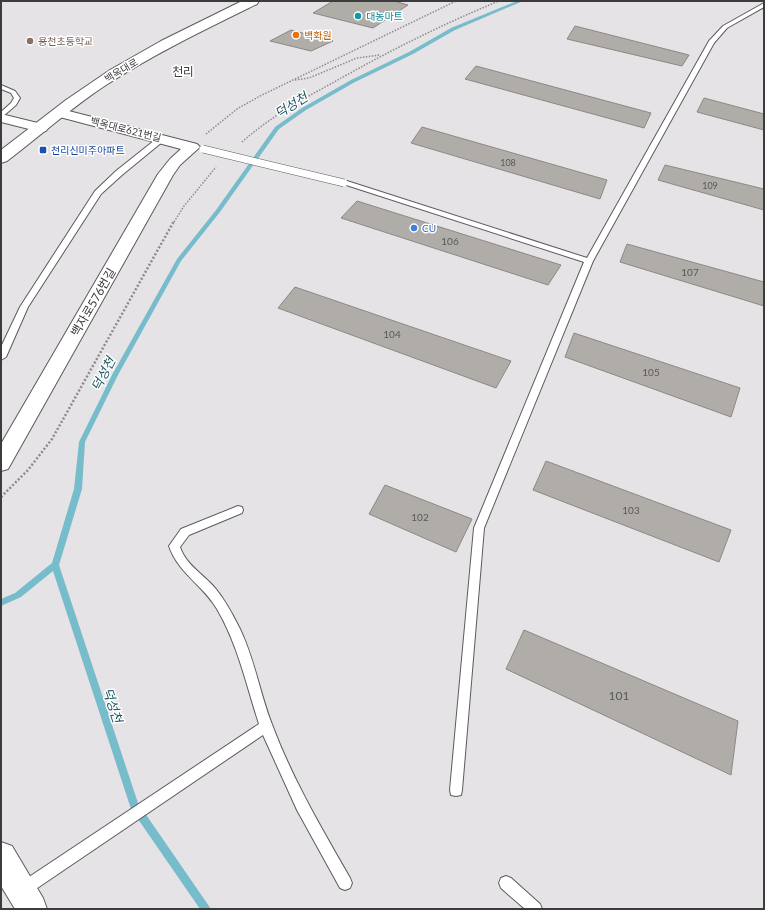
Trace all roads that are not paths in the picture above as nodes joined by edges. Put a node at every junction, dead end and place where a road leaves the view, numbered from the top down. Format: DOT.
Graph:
graph roads {
  1 [pos="252,1"];
  2 [pos="764,5"];
  3 [pos="1,87"];
  4 [pos="61,113"];
  5 [pos="1,117"];
  6 [pos="41,128"];
  7 [pos="163,138"];
  8 [pos="197,148"];
  9 [pos="1,158"];
  10 [pos="589,261"];
  11 [pos="1,357"];
  12 [pos="1,463"];
  13 [pos="238,510"];
  14 [pos="266,726"];
  15 [pos="456,790"];
  16 [pos="1,857"];
  17 [pos="345,883"];
  18 [pos="506,883"];
  19 [pos="27,899"];
  20 [pos="535,909"];
  1 -- 4 [label="main road, 백옥대로"];
  2 -- 10 [label="lane"];
  3 -- 5 [label="lane"];
  4 -- 6 [label="main road, 백옥대로"];
  4 -- 7 [label="street, 백옥대로621번길"];
  5 -- 6 [label="street"];
  6 -- 9 [label="main road, 백옥대로"];
  7 -- 8 [label="street, 백옥대로621번길"];
  7 -- 11 [label="lane"];
  8 -- 10 [label="lane, bridge"];
  8 -- 12 [label="street, 백자로576번길"];
  10 -- 15 [label="lane"];
  13 -- 14 [label="lane"];
  14 -- 17 [label="lane"];
  14 -- 19 [label="lane"];
  16 -- 19 [label="main road"];
  18 -- 20 [label="lane"];
}
